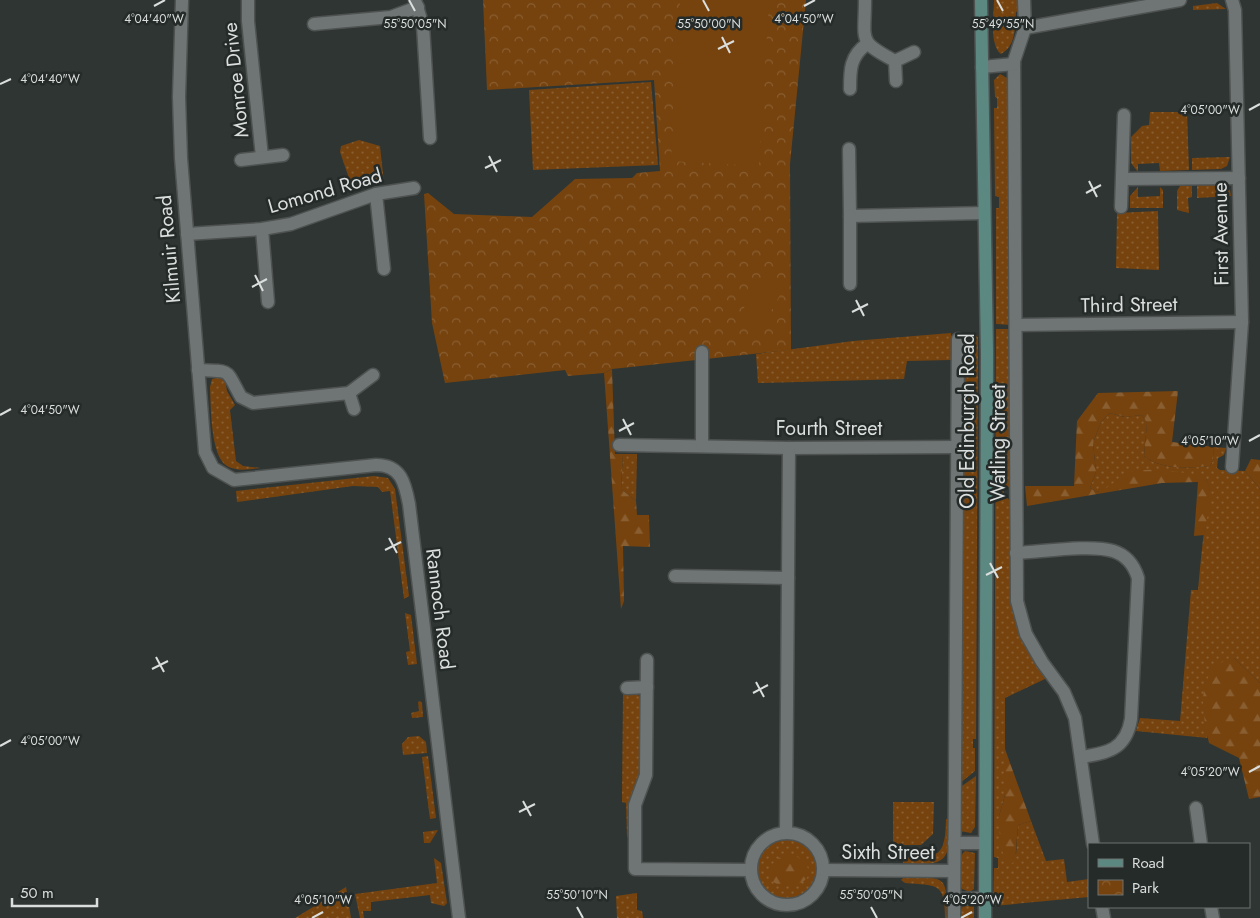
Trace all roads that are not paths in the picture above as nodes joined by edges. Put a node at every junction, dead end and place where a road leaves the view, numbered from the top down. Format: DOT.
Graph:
graph roads {
  1 [pos="182,0"];
  2 [pos="248,0"];
  3 [pos="865,0"];
  4 [pos="981,0"];
  5 [pos="1024,0"];
  6 [pos="1180,0"];
  7 [pos="1232,0"];
  8 [pos="417,4"];
  9 [pos="1134,4"];
  10 [pos="314,24"];
  11 [pos="1024,28"];
  12 [pos="867,44"];
  13 [pos="914,52"];
  14 [pos="895,61"];
  15 [pos="1014,64"];
  16 [pos="982,67"];
  17 [pos="896,81"];
  18 [pos="850,89"];
  19 [pos="1124,115"];
  20 [pos="430,138"];
  21 [pos="849,149"];
  22 [pos="283,155"];
  23 [pos="262,157"];
  24 [pos="241,160"];
  25 [pos="1239,178"];
  26 [pos="1123,179"];
  27 [pos="414,188"];
  28 [pos="376,194"];
  29 [pos="1121,207"];
  30 [pos="984,213"];
  31 [pos="850,216"];
  32 [pos="262,229"];
  33 [pos="187,234"];
  34 [pos="384,269"];
  35 [pos="850,284"];
  36 [pos="268,302"];
  37 [pos="1242,322"];
  38 [pos="1017,325"];
  39 [pos="958,339"];
  40 [pos="702,352"];
  41 [pos="198,370"];
  42 [pos="372,375"];
  43 [pos="350,393"];
  44 [pos="354,410"];
  45 [pos="620,445"];
  46 [pos="702,445"];
  47 [pos="956,447"];
  48 [pos="789,448"];
  49 [pos="1232,467"];
  50 [pos="234,480"];
  51 [pos="1016,553"];
  52 [pos="675,576"];
  53 [pos="788,578"];
  54 [pos="647,660"];
  55 [pos="647,687"];
  56 [pos="627,688"];
  57 [pos="1081,757"];
  58 [pos="1196,808"];
  59 [pos="786,833"];
  60 [pos="954,843"];
  61 [pos="984,843"];
  62 [pos="1093,843"];
  63 [pos="1201,843"];
  64 [pos="750,870"];
  65 [pos="823,870"];
  66 [pos="953,870"];
  67 [pos="984,898"];
  68 [pos="954,899"];
  69 [pos="787,912"];
  70 [pos="459,918"];
  71 [pos="954,918"];
  72 [pos="985,918"];
  1 -- 33 [label="street, Kilmuir Road"];
  2 -- 23 [label="street, Monroe Drive"];
  3 -- 12 [label="street"];
  4 -- 16 [label="main road, Old Edinburgh Road"];
  5 -- 11 [label="street, Watling Street"];
  6 -- 9 [label="street"];
  7 -- 25 [label="street, First Avenue"];
  8 -- 10 [label="street"];
  8 -- 20 [label="street"];
  9 -- 11 [label="street"];
  11 -- 15 [label="street, Watling Street"];
  12 -- 14 [label="street"];
  12 -- 18 [label="street"];
  13 -- 14 [label="street"];
  14 -- 17 [label="street"];
  15 -- 16 [label="street"];
  15 -- 38 [label="street, Watling Street"];
  16 -- 30 [label="main road, Old Edinburgh Road"];
  19 -- 26 [label="street"];
  21 -- 31 [label="street"];
  22 -- 23 [label="street, Monroe Drive"];
  23 -- 24 [label="street, Monroe Drive"];
  25 -- 26 [label="street"];
  25 -- 37 [label="street, First Avenue"];
  26 -- 29 [label="street"];
  27 -- 28 [label="street, Lomond Road"];
  28 -- 32 [label="street, Lomond Road"];
  28 -- 34 [label="street"];
  30 -- 31 [label="street"];
  30 -- 61 [label="main road, Old Edinburgh Road"];
  31 -- 35 [label="street"];
  32 -- 33 [label="street, Lomond Road"];
  32 -- 36 [label="street"];
  33 -- 41 [label="street, Kilmuir Road"];
  37 -- 38 [label="street, Third Street"];
  37 -- 49 [label="street, First Avenue"];
  38 -- 51 [label="street, Watling Street"];
  39 -- 47 [label="street, Old Edinburgh Road"];
  40 -- 46 [label="street"];
  41 -- 43 [label="street"];
  41 -- 50 [label="street, Kilmuir Road"];
  42 -- 43 [label="street"];
  43 -- 44 [label="street"];
  45 -- 46 [label="street, Fourth Street"];
  46 -- 48 [label="street, Fourth Street"];
  47 -- 48 [label="street, Fourth Street"];
  47 -- 60 [label="street, Old Edinburgh Road"];
  48 -- 53 [label="street"];
  50 -- 70 [label="street, Rannoch Road"];
  51 -- 57 [label="street, Watling Street"];
  51 -- 57 [label="street"];
  52 -- 53 [label="street"];
  53 -- 59 [label="street"];
  54 -- 55 [label="street"];
  55 -- 56 [label="street"];
  55 -- 64 [label="street"];
  57 -- 62 [label="street, Watling Street"];
  58 -- 63 [label="street"];
  59 -- 64 [label="street"];
  59 -- 65 [label="street"];
  60 -- 61 [label="street"];
  60 -- 66 [label="street, Old Edinburgh Road"];
  61 -- 67 [label="main road, Old Edinburgh Road"];
  64 -- 69 [label="street"];
  65 -- 66 [label="street, Sixth Street"];
  65 -- 69 [label="street"];
  66 -- 68 [label="street, Old Edinburgh Road"];
  67 -- 68 [label="street"];
  67 -- 72 [label="main road, Old Edinburgh Road"];
  68 -- 71 [label="street, Old Edinburgh Road"];
}
